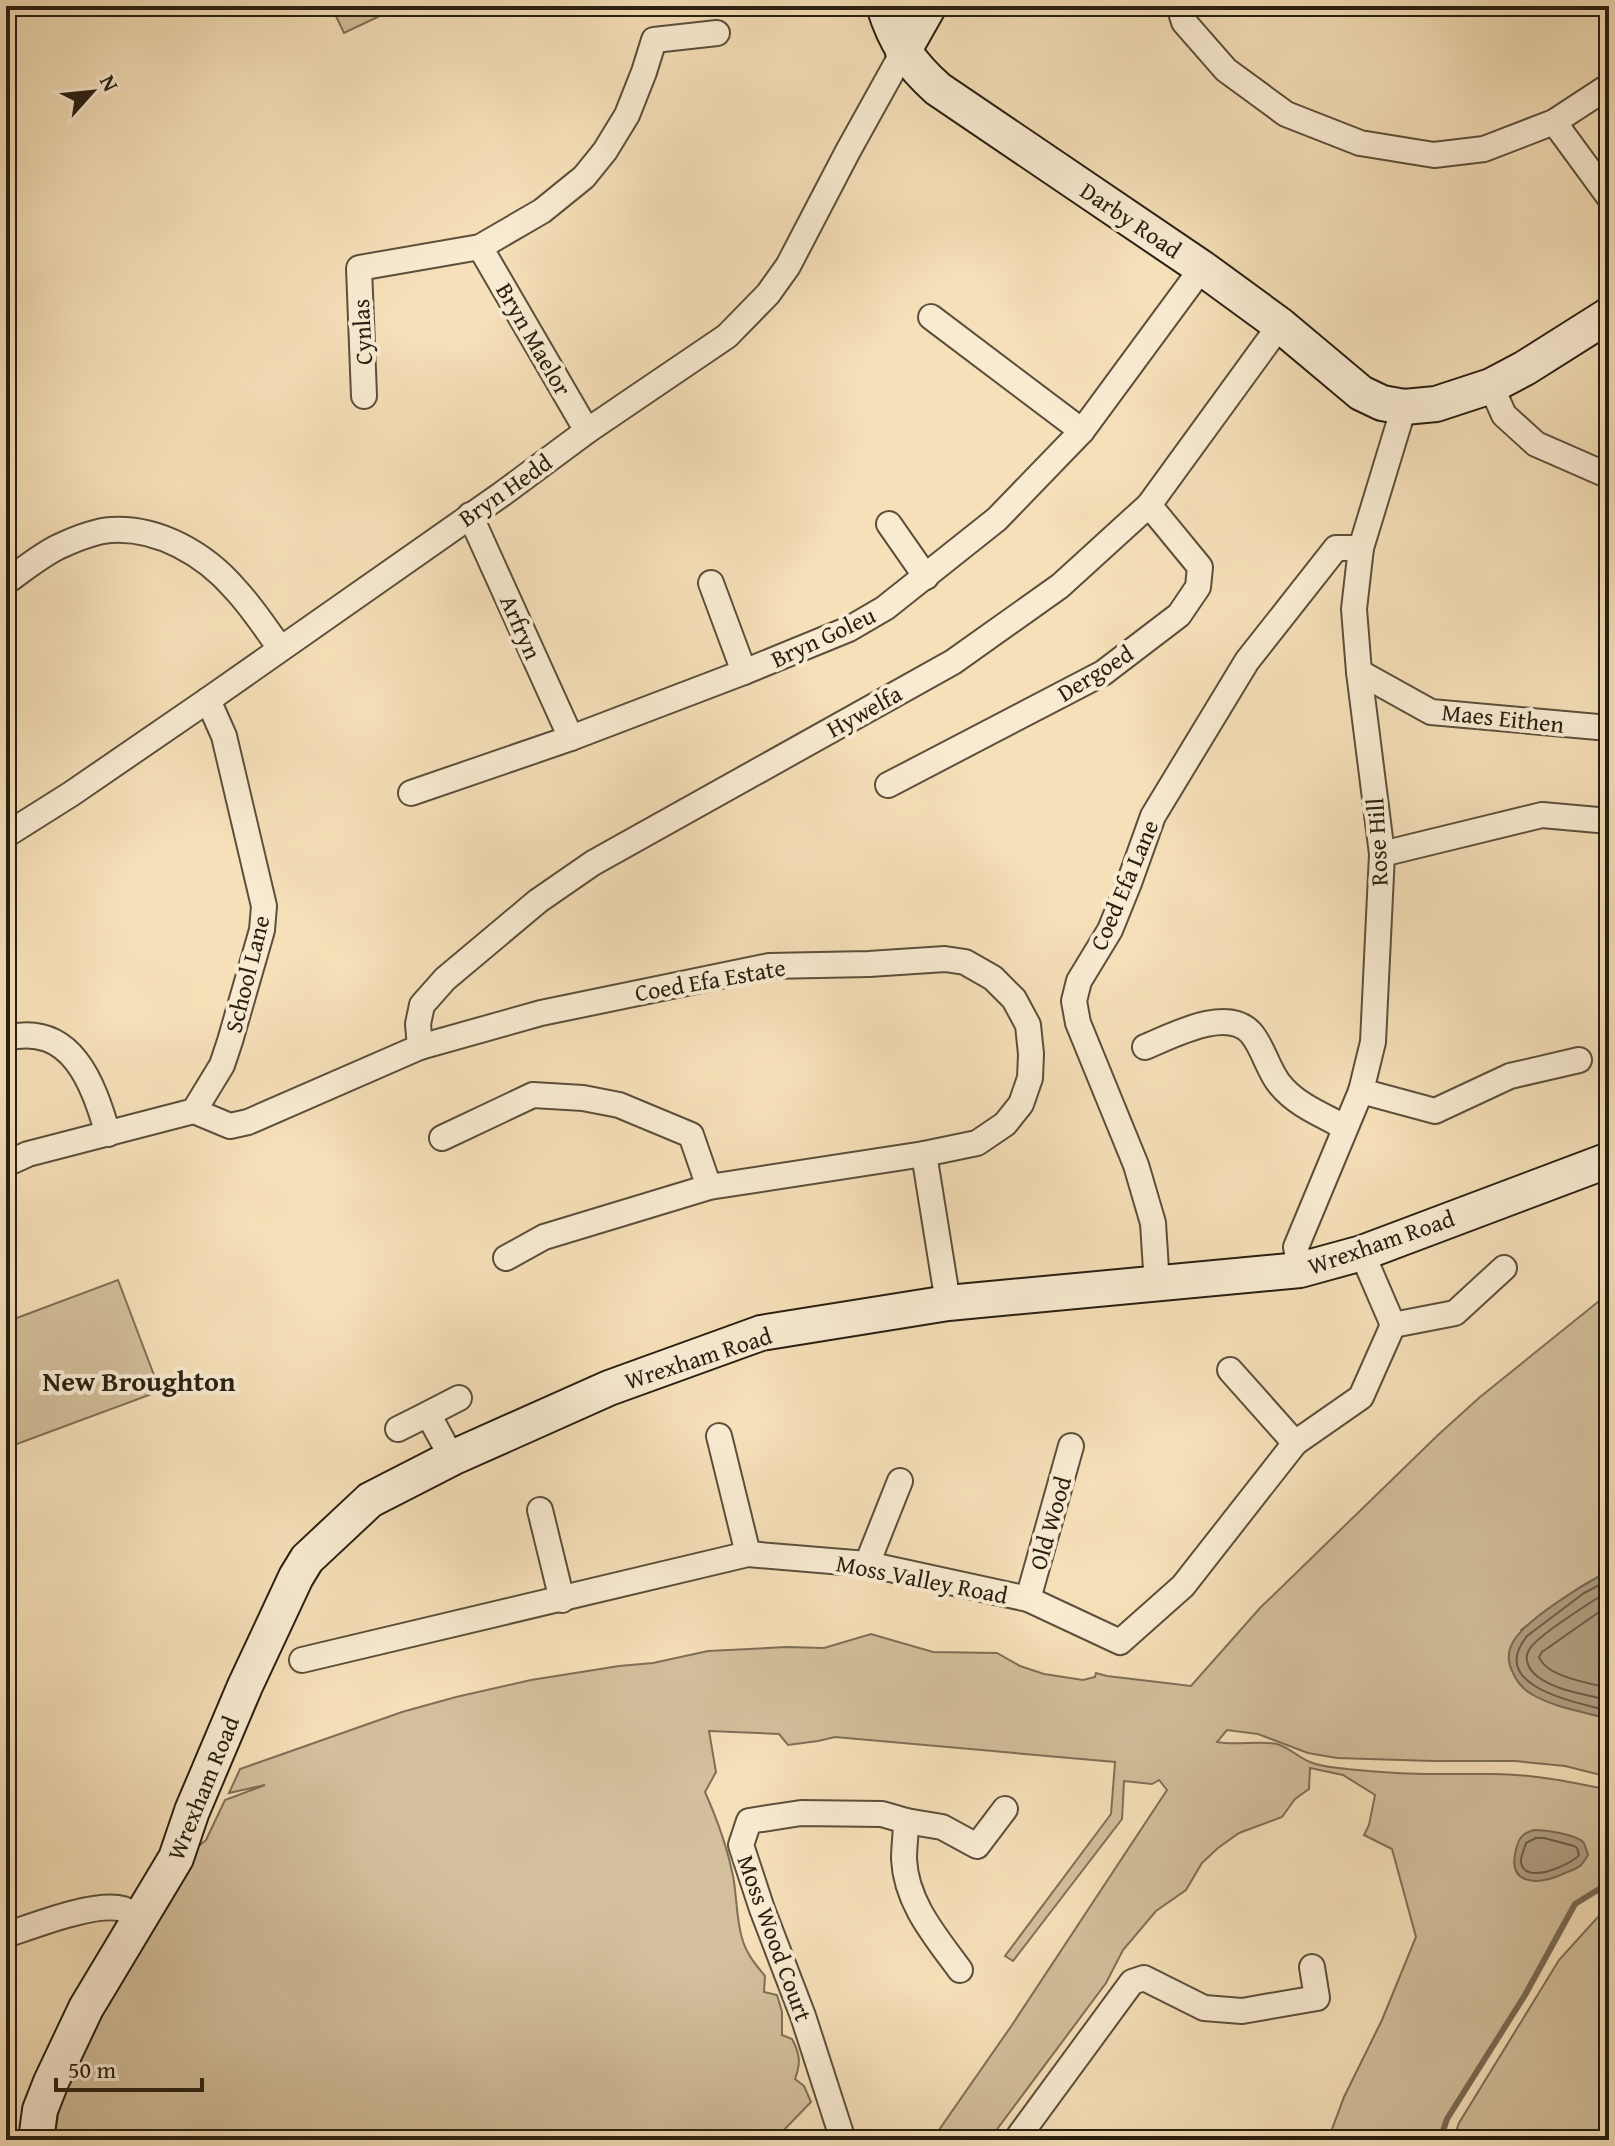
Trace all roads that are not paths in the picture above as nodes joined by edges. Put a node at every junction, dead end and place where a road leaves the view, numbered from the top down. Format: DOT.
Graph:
graph roads {
  1 [pos="884,6"];
  2 [pos="929,6"];
  3 [pos="1179,6"];
  4 [pos="717,33"];
  5 [pos="903,52"];
  6 [pos="1609,86"];
  7 [pos="1554,122"];
  8 [pos="1609,197"];
  9 [pos="480,247"];
  10 [pos="1202,268"];
  11 [pos="1609,315"];
  12 [pos="931,317"];
  13 [pos="1280,325"];
  14 [pos="1491,386"];
  15 [pos="364,396"];
  16 [pos="1404,407"];
  17 [pos="587,431"];
  18 [pos="1082,431"];
  19 [pos="1609,476"];
  20 [pos="1149,505"];
  21 [pos="470,515"];
  22 [pos="889,524"];
  23 [pos="1361,548"];
  24 [pos="926,577"];
  25 [pos="6,582"];
  26 [pos="711,583"];
  27 [pos="280,648"];
  28 [pos="744,672"];
  29 [pos="1359,672"];
  30 [pos="208,700"];
  31 [pos="1609,728"];
  32 [pos="571,738"];
  33 [pos="888,785"];
  34 [pos="411,793"];
  35 [pos="1609,821"];
  36 [pos="6,835"];
  37 [pos="1382,854"];
  38 [pos="6,1038"];
  39 [pos="420,1047"];
  40 [pos="1145,1047"];
  41 [pos="1579,1060"];
  42 [pos="1361,1091"];
  43 [pos="194,1111"];
  44 [pos="1345,1127"];
  45 [pos="108,1134"];
  46 [pos="442,1138"];
  47 [pos="924,1154"];
  48 [pos="1609,1160"];
  49 [pos="6,1164"];
  50 [pos="709,1187"];
  51 [pos="1362,1253"];
  52 [pos="506,1258"];
  53 [pos="1504,1268"];
  54 [pos="1300,1270"];
  55 [pos="1157,1285"];
  56 [pos="948,1303"];
  57 [pos="1393,1325"];
  58 [pos="1230,1370"];
  59 [pos="459,1398"];
  60 [pos="428,1414"];
  61 [pos="398,1429"];
  62 [pos="719,1436"];
  63 [pos="1295,1443"];
  64 [pos="1071,1446"];
  65 [pos="452,1458"];
  66 [pos="900,1481"];
  67 [pos="540,1510"];
  68 [pos="748,1554"];
  69 [pos="867,1564"];
  70 [pos="1028,1599"];
  71 [pos="562,1600"];
  72 [pos="302,1660"];
  73 [pos="1005,1809"];
  74 [pos="906,1821"];
  75 [pos="139,1919"];
  76 [pos="6,1935"];
  77 [pos="1312,1967"];
  78 [pos="960,1970"];
  79 [pos="36,2140"];
  80 [pos="843,2140"];
  81 [pos="1016,2140"];
  1 -- 5 [label="main road, Darby Road"];
  2 -- 5 [label="main road"];
  3 -- 7 [label="street"];
  4 -- 9 [label="street"];
  5 -- 10 [label="main road, Darby Road"];
  5 -- 17 [label="street, Bryn Hedd"];
  6 -- 7 [label="street"];
  7 -- 8 [label="street"];
  9 -- 15 [label="street, Cynlas"];
  9 -- 17 [label="street, Bryn Maelor"];
  10 -- 13 [label="main road, Darby Road"];
  10 -- 18 [label="street, Bryn Goleu"];
  11 -- 14 [label="main road"];
  12 -- 18 [label="street"];
  13 -- 16 [label="main road, Darby Road"];
  13 -- 20 [label="street, Hywelfa"];
  14 -- 16 [label="main road"];
  14 -- 19 [label="street"];
  16 -- 23 [label="street, Rose Hill"];
  17 -- 21 [label="street, Bryn Hedd"];
  18 -- 24 [label="street, Bryn Goleu"];
  20 -- 33 [label="street, Dergoed"];
  20 -- 39 [label="street, Hywelfa"];
  21 -- 27 [label="street, Bryn Hedd"];
  21 -- 32 [label="street, Arfryn"];
  22 -- 24 [label="street"];
  23 -- 29 [label="street, Rose Hill"];
  23 -- 55 [label="street, Coed Efa Lane"];
  24 -- 28 [label="street, Bryn Goleu"];
  25 -- 27 [label="street"];
  26 -- 28 [label="street"];
  27 -- 30 [label="street, Bryn Hedd"];
  28 -- 32 [label="street, Bryn Goleu"];
  29 -- 31 [label="street, Maes Eithen"];
  29 -- 37 [label="street, Rose Hill"];
  30 -- 36 [label="street, Bryn Hedd"];
  30 -- 43 [label="street, School Lane"];
  32 -- 34 [label="street, Bryn Goleu"];
  35 -- 37 [label="street"];
  37 -- 42 [label="street, Rose Hill"];
  38 -- 45 [label="street"];
  39 -- 43 [label="street, Coed Efa Estate"];
  39 -- 47 [label="street, Coed Efa Estate"];
  40 -- 44 [label="street"];
  41 -- 42 [label="street"];
  42 -- 44 [label="street, Rose Hill"];
  43 -- 45 [label="street"];
  44 -- 54 [label="street, Rose Hill"];
  45 -- 49 [label="street"];
  46 -- 50 [label="street"];
  47 -- 50 [label="street, Coed Efa Estate"];
  47 -- 56 [label="street"];
  48 -- 51 [label="main road, Wrexham Road"];
  50 -- 52 [label="street, Coed Efa Estate"];
  51 -- 54 [label="main road, Wrexham Road"];
  51 -- 57 [label="street"];
  53 -- 57 [label="street"];
  54 -- 55 [label="main road, Wrexham Road"];
  55 -- 56 [label="main road, Wrexham Road"];
  56 -- 65 [label="main road, Wrexham Road"];
  57 -- 63 [label="street, Moss Valley Road"];
  58 -- 63 [label="street"];
  59 -- 60 [label="street"];
  60 -- 61 [label="street"];
  60 -- 65 [label="street"];
  62 -- 68 [label="street"];
  63 -- 70 [label="street, Moss Valley Road"];
  64 -- 70 [label="street, Old Wood"];
  65 -- 75 [label="main road, Wrexham Road"];
  66 -- 69 [label="street"];
  67 -- 71 [label="street"];
  68 -- 69 [label="street, Moss Valley Road"];
  68 -- 71 [label="street, Moss Valley Road"];
  69 -- 70 [label="street, Moss Valley Road"];
  71 -- 72 [label="street, Moss Valley Road"];
  73 -- 74 [label="street, Moss Wood Court"];
  74 -- 78 [label="street"];
  74 -- 80 [label="street, Moss Wood Court"];
  75 -- 76 [label="street"];
  75 -- 79 [label="main road, Wrexham Road"];
  77 -- 81 [label="street"];
}
